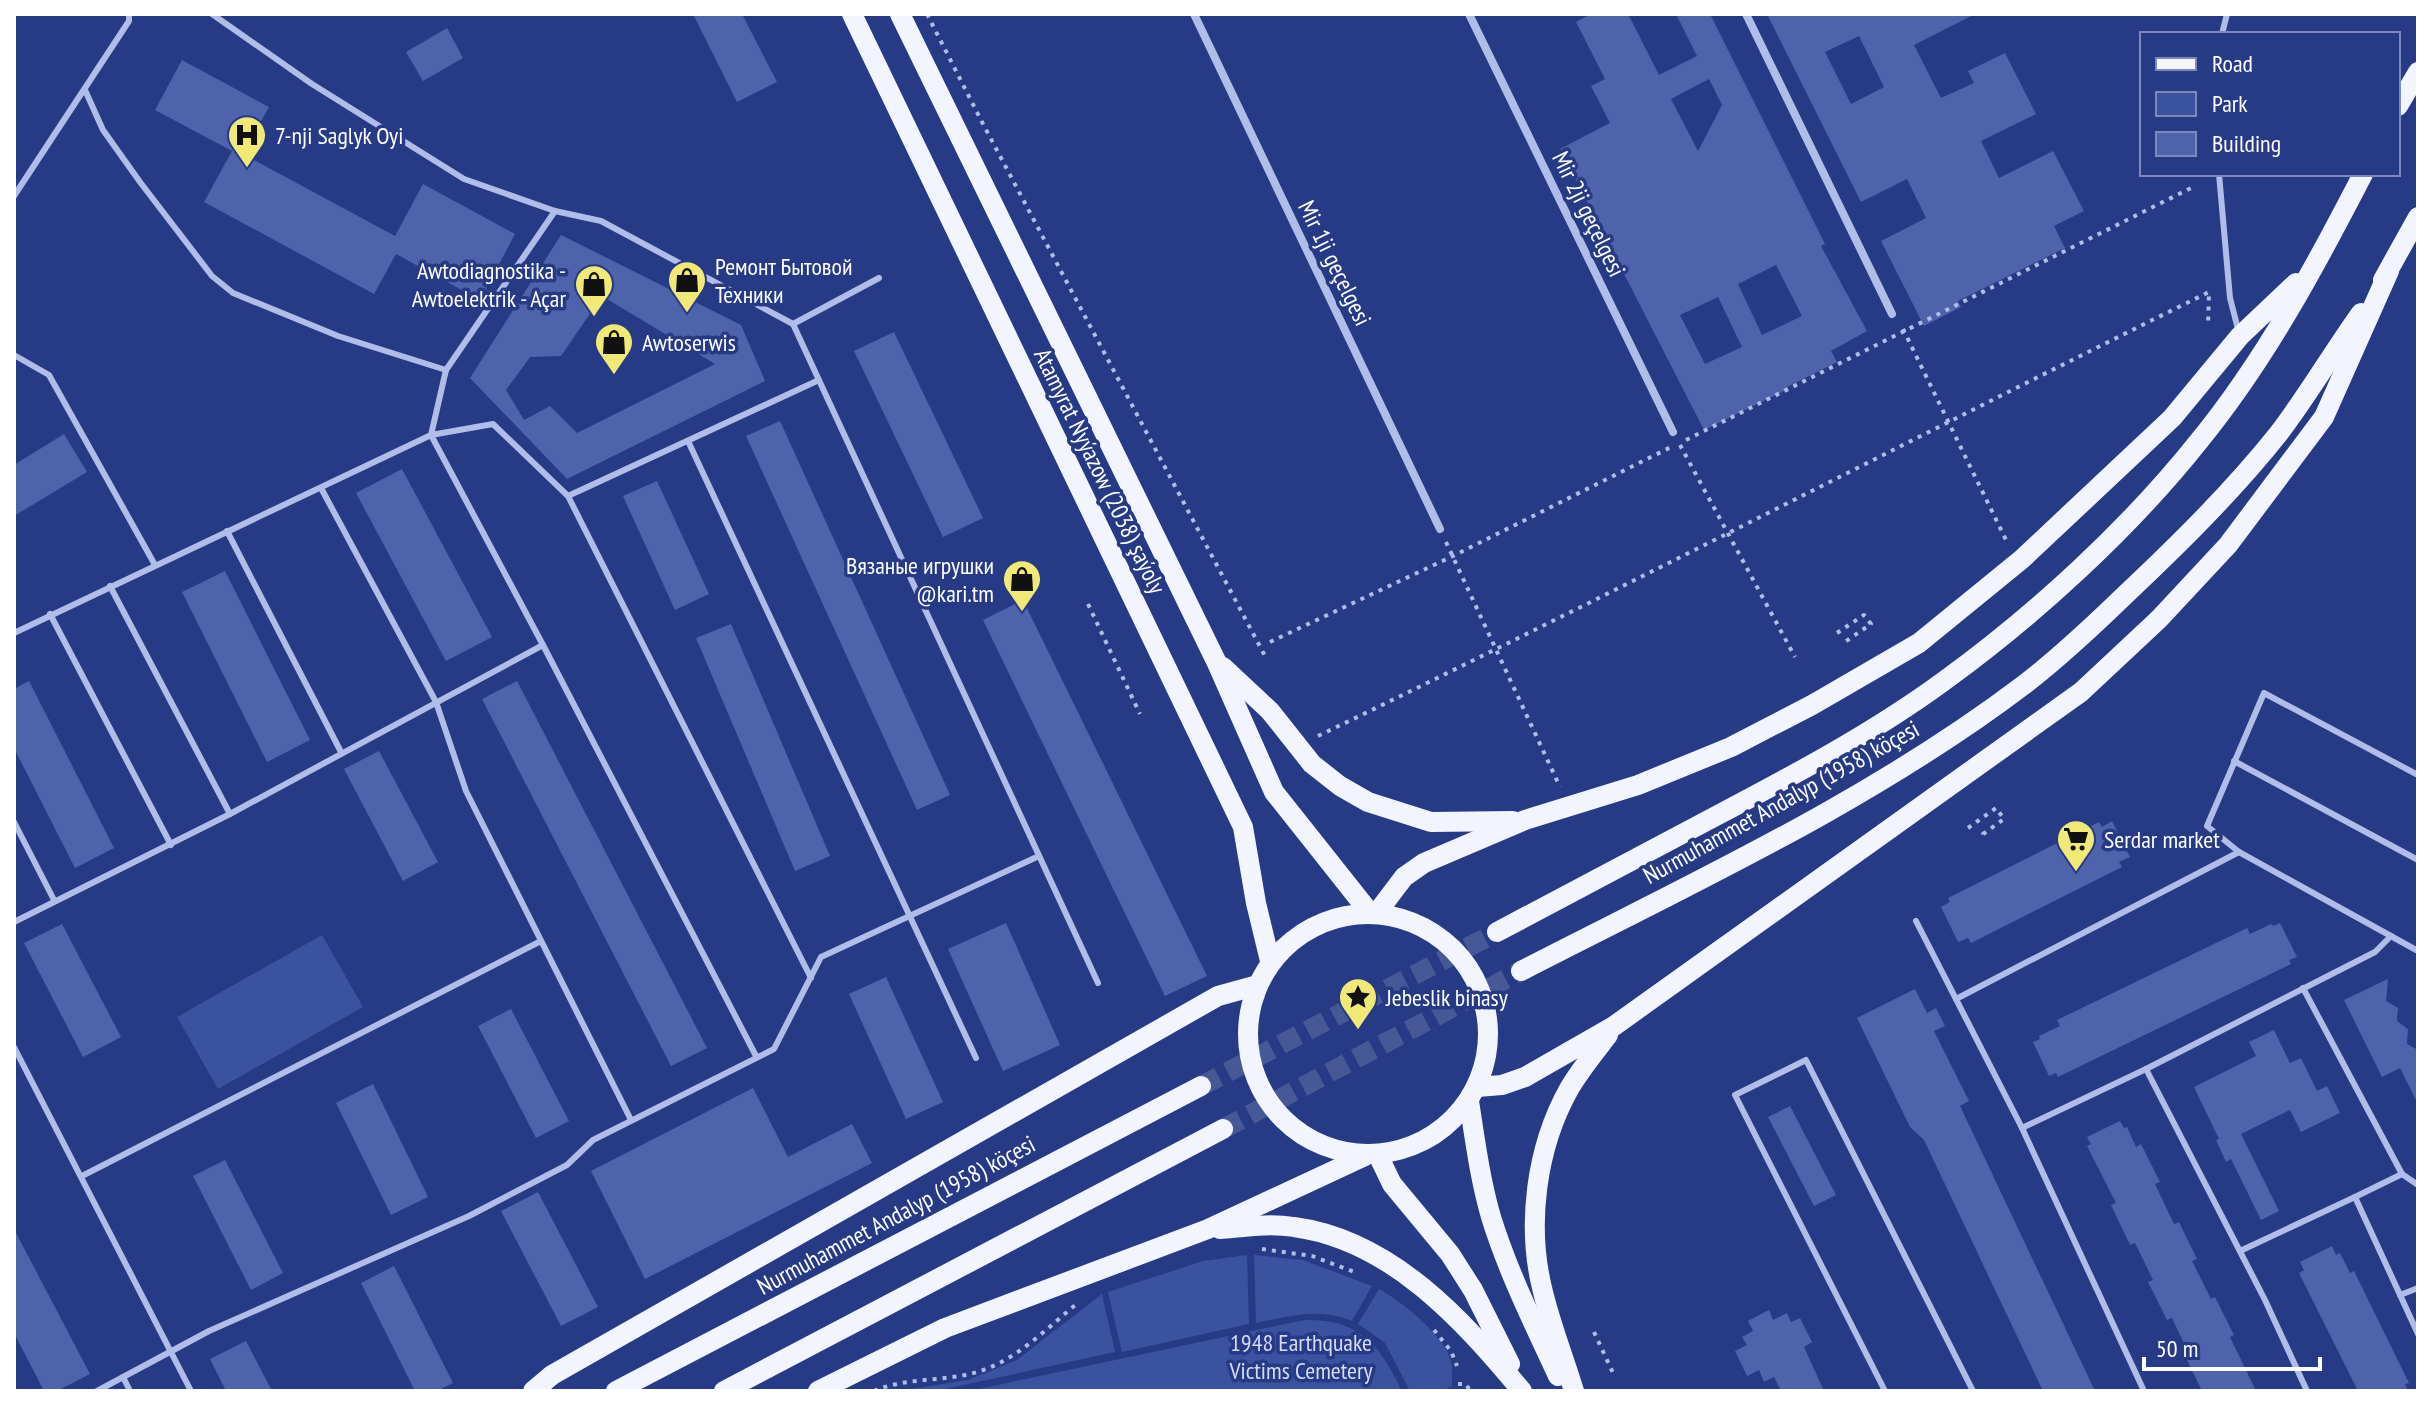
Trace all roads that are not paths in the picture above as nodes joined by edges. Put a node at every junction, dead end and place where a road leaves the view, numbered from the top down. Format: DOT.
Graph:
graph roads {
  1 [pos="129,14"];
  2 [pos="212,14"];
  3 [pos="852,14"];
  4 [pos="900,14"];
  5 [pos="1194,14"];
  6 [pos="1469,14"];
  7 [pos="1746,14"];
  8 [pos="2418,72"];
  9 [pos="85,90"];
  10 [pos="2400,103"];
  11 [pos="2219,176"];
  12 [pos="2362,176"];
  13 [pos="14,196"];
  14 [pos="555,211"];
  15 [pos="2418,217"];
  16 [pos="2316,264"];
  17 [pos="2389,271"];
  18 [pos="879,278"];
  19 [pos="1892,314"];
  20 [pos="793,324"];
  21 [pos="2240,336"];
  22 [pos="14,355"];
  23 [pos="446,370"];
  24 [pos="819,380"];
  25 [pos="1673,432"];
  26 [pos="431,435"];
  27 [pos="688,441"];
  28 [pos="321,488"];
  29 [pos="568,496"];
  30 [pos="1440,529"];
  31 [pos="227,531"];
  32 [pos="155,565"];
  33 [pos="110,586"];
  34 [pos="50,614"];
  35 [pos="14,633"];
  36 [pos="543,645"];
  37 [pos="1216,661"];
  38 [pos="436,702"];
  39 [pos="341,752"];
  40 [pos="2234,761"];
  41 [pos="2418,775"];
  42 [pos="230,814"];
  43 [pos="1525,820"];
  44 [pos="14,822"];
  45 [pos="171,845"];
  46 [pos="2239,852"];
  47 [pos="1039,856"];
  48 [pos="2418,860"];
  49 [pos="54,900"];
  50 [pos="1373,914"];
  51 [pos="909,915"];
  52 [pos="1916,921"];
  53 [pos="14,922"];
  54 [pos="1497,932"];
  55 [pos="2391,936"];
  56 [pos="539,942"];
  57 [pos="2418,951"];
  58 [pos="1270,961"];
  59 [pos="1521,971"];
  60 [pos="811,978"];
  61 [pos="1098,983"];
  62 [pos="1258,985"];
  63 [pos="2303,988"];
  64 [pos="1956,999"];
  65 [pos="1614,1026"];
  66 [pos="14,1047"];
  67 [pos="756,1056"];
  68 [pos="976,1058"];
  69 [pos="2146,1069"];
  70 [pos="1201,1086"];
  71 [pos="1473,1094"];
  72 [pos="631,1120"];
  73 [pos="2022,1128"];
  74 [pos="1223,1129"];
  75 [pos="1372,1155"];
  76 [pos="2402,1174"];
  77 [pos="82,1176"];
  78 [pos="2418,1185"];
  79 [pos="2355,1197"];
  80 [pos="1208,1229"];
  81 [pos="2240,1251"];
  82 [pos="2418,1288"];
  83 [pos="2400,1295"];
  84 [pos="2418,1334"];
  85 [pos="171,1351"];
  86 [pos="123,1377"];
  87 [pos="97,1391"];
  88 [pos="130,1391"];
  89 [pos="191,1391"];
  90 [pos="533,1391"];
  91 [pos="616,1391"];
  92 [pos="724,1391"];
  93 [pos="818,1391"];
  94 [pos="1523,1391"];
  95 [pos="1564,1391"];
  96 [pos="1574,1391"];
  97 [pos="1885,1391"];
  98 [pos="1973,1391"];
  99 [pos="2144,1391"];
  100 [pos="2307,1391"];
  1 -- 9 [label="lane"];
  2 -- 14 [label="lane"];
  3 -- 58 [label="main road, Atamyrat Nyýazow (2038) şaýoly"];
  4 -- 37 [label="main road, Atamyrat Nyýazow (2038) şaýoly"];
  5 -- 30 [label="street, Mir 1ji geçelgesi"];
  6 -- 25 [label="street, Mir 2ji geçelgesi"];
  7 -- 19 [label="street"];
  8 -- 10 [label="main road"];
  9 -- 13 [label="lane"];
  9 -- 23 [label="lane"];
  11 -- 21 [label="lane"];
  12 -- 16 [label="main road, Nurmuhammet Andalyp (1958) köçesi"];
  14 -- 20 [label="lane"];
  14 -- 23 [label="lane"];
  15 -- 17 [label="main road, Nurmuhammet Andalyp (1958) köçesi"];
  16 -- 21 [label="main road"];
  16 -- 54 [label="main road, Nurmuhammet Andalyp (1958) köçesi"];
  17 -- 59 [label="main road, Nurmuhammet Andalyp (1958) köçesi"];
  17 -- 65 [label="main road"];
  18 -- 20 [label="lane"];
  20 -- 24 [label="lane"];
  21 -- 43 [label="main road"];
  22 -- 32 [label="lane"];
  23 -- 26 [label="lane"];
  24 -- 27 [label="lane"];
  24 -- 47 [label="lane"];
  26 -- 28 [label="lane"];
  26 -- 29 [label="lane"];
  26 -- 36 [label="lane"];
  27 -- 29 [label="lane"];
  27 -- 51 [label="lane"];
  28 -- 31 [label="lane"];
  28 -- 38 [label="lane"];
  29 -- 60 [label="lane"];
  31 -- 32 [label="lane"];
  31 -- 39 [label="lane"];
  32 -- 33 [label="lane"];
  33 -- 34 [label="lane"];
  33 -- 42 [label="lane"];
  34 -- 35 [label="lane"];
  34 -- 45 [label="lane"];
  36 -- 38 [label="lane"];
  36 -- 67 [label="lane"];
  37 -- 43 [label="main road"];
  37 -- 50 [label="main road, Atamyrat Nyýazow (2038) şaýoly"];
  38 -- 39 [label="lane"];
  38 -- 56 [label="lane"];
  39 -- 42 [label="lane"];
  40 -- 41 [label="lane"];
  40 -- 46 [label="lane"];
  40 -- 48 [label="lane"];
  42 -- 45 [label="lane"];
  43 -- 50 [label="main road"];
  44 -- 49 [label="lane"];
  45 -- 49 [label="lane"];
  46 -- 55 [label="lane"];
  46 -- 64 [label="lane"];
  47 -- 51 [label="lane"];
  47 -- 61 [label="lane"];
  49 -- 53 [label="lane"];
  50 -- 58 [label="main road"];
  50 -- 71 [label="main road"];
  51 -- 60 [label="lane"];
  51 -- 68 [label="lane"];
  52 -- 64 [label="lane"];
  55 -- 57 [label="lane"];
  55 -- 63 [label="lane"];
  56 -- 72 [label="lane"];
  56 -- 77 [label="lane"];
  58 -- 62 [label="main road"];
  60 -- 67 [label="lane"];
  62 -- 75 [label="main road"];
  62 -- 90 [label="main road"];
  63 -- 69 [label="lane"];
  63 -- 76 [label="lane"];
  64 -- 73 [label="lane"];
  65 -- 71 [label="main road"];
  65 -- 96 [label="main road"];
  66 -- 77 [label="lane"];
  67 -- 72 [label="lane"];
  69 -- 73 [label="lane"];
  69 -- 81 [label="lane"];
  70 -- 91 [label="main road, Nurmuhammet Andalyp (1958) köçesi"];
  71 -- 75 [label="main road"];
  71 -- 95 [label="main road"];
  72 -- 85 [label="lane"];
  73 -- 99 [label="lane"];
  74 -- 92 [label="main road"];
  75 -- 80 [label="main road"];
  75 -- 94 [label="main road"];
  76 -- 78 [label="lane"];
  76 -- 79 [label="lane"];
  77 -- 85 [label="lane"];
  79 -- 81 [label="lane"];
  79 -- 83 [label="lane"];
  80 -- 93 [label="main road"];
  80 -- 94 [label="main road"];
  81 -- 100 [label="lane"];
  82 -- 83 [label="lane"];
  83 -- 84 [label="lane"];
  85 -- 86 [label="lane"];
  85 -- 89 [label="lane"];
  86 -- 87 [label="lane"];
  86 -- 88 [label="lane"];
  97 -- 98 [label="lane"];
}
